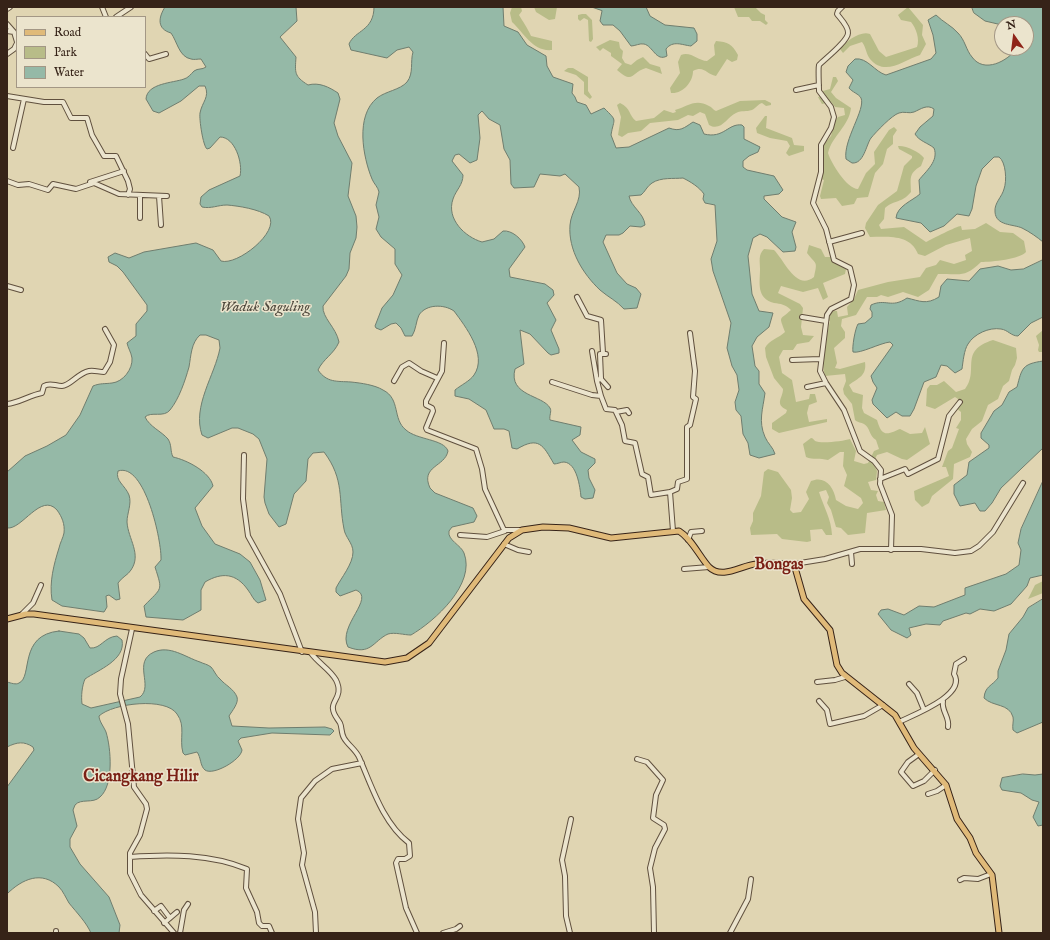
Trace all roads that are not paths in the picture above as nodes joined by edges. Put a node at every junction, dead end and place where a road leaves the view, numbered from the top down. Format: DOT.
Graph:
graph roads {
  1 [pos="10,7"];
  2 [pos="131,7"];
  3 [pos="842,7"];
  4 [pos="7,9"];
  5 [pos="118,16"];
  6 [pos="7,24"];
  7 [pos="7,31"];
  8 [pos="14,32"];
  9 [pos="16,41"];
  10 [pos="16,46"];
  11 [pos="7,54"];
  12 [pos="166,54"];
  13 [pos="146,55"];
  14 [pos="819,85"];
  15 [pos="796,90"];
  16 [pos="7,96"];
  17 [pos="24,98"];
  18 [pos="13,148"];
  19 [pos="124,171"];
  20 [pos="7,181"];
  21 [pos="88,184"];
  22 [pos="128,195"];
  23 [pos="140,196"];
  24 [pos="159,196"];
  25 [pos="167,196"];
  26 [pos="140,218"];
  27 [pos="161,225"];
  28 [pos="862,233"];
  29 [pos="829,242"];
  30 [pos="7,286"];
  31 [pos="21,290"];
  32 [pos="577,297"];
  33 [pos="802,317"];
  34 [pos="826,321"];
  35 [pos="105,329"];
  36 [pos="690,333"];
  37 [pos="444,343"];
  38 [pos="603,354"];
  39 [pos="820,359"];
  40 [pos="792,360"];
  41 [pos="437,378"];
  42 [pos="599,380"];
  43 [pos="394,381"];
  44 [pos="552,382"];
  45 [pos="826,383"];
  46 [pos="608,387"];
  47 [pos="807,388"];
  48 [pos="601,396"];
  49 [pos="960,402"];
  50 [pos="7,404"];
  51 [pos="616,412"];
  52 [pos="629,413"];
  53 [pos="244,455"];
  54 [pos="880,479"];
  55 [pos="1023,484"];
  56 [pos="670,492"];
  57 [pos="522,530"];
  58 [pos="505,531"];
  59 [pos="673,531"];
  60 [pos="702,531"];
  61 [pos="460,535"];
  62 [pos="688,540"];
  63 [pos="504,544"];
  64 [pos="891,550"];
  65 [pos="529,552"];
  66 [pos="851,552"];
  67 [pos="794,564"];
  68 [pos="852,564"];
  69 [pos="709,567"];
  70 [pos="684,569"];
  71 [pos="41,585"];
  72 [pos="20,616"];
  73 [pos="7,619"];
  74 [pos="132,628"];
  75 [pos="303,652"];
  76 [pos="311,652"];
  77 [pos="964,658"];
  78 [pos="845,676"];
  79 [pos="817,682"];
  80 [pos="909,684"];
  81 [pos="819,701"];
  82 [pos="943,701"];
  83 [pos="883,705"];
  84 [pos="924,710"];
  85 [pos="899,722"];
  86 [pos="948,727"];
  87 [pos="919,754"];
  88 [pos="637,759"];
  89 [pos="362,763"];
  90 [pos="935,770"];
  91 [pos="946,785"];
  92 [pos="928,794"];
  93 [pos="571,819"];
  94 [pos="130,856"];
  95 [pos="991,874"];
  96 [pos="751,880"];
  97 [pos="960,880"];
  98 [pos="188,904"];
  99 [pos="154,910"];
  100 [pos="177,912"];
  101 [pos="170,918"];
  102 [pos="164,923"];
  103 [pos="460,926"];
  104 [pos="174,933"];
  105 [pos="180,933"];
  106 [pos="272,933"];
  107 [pos="316,933"];
  108 [pos="417,933"];
  109 [pos="443,933"];
  110 [pos="570,933"];
  111 [pos="654,933"];
  112 [pos="730,933"];
  113 [pos="999,933"];
  1 -- 4 [label="street"];
  2 -- 5 [label="street"];
  3 -- 14 [label="street"];
  6 -- 8 [label="street"];
  7 -- 8 [label="street"];
  8 -- 9 [label="street"];
  10 -- 11 [label="street"];
  12 -- 13 [label="street"];
  14 -- 15 [label="street"];
  14 -- 29 [label="street"];
  16 -- 17 [label="street"];
  17 -- 18 [label="street"];
  17 -- 19 [label="street"];
  19 -- 21 [label="street"];
  19 -- 22 [label="street"];
  20 -- 21 [label="street"];
  21 -- 22 [label="street"];
  22 -- 23 [label="street"];
  23 -- 24 [label="street"];
  23 -- 26 [label="street"];
  24 -- 25 [label="street"];
  24 -- 27 [label="street"];
  28 -- 29 [label="street"];
  29 -- 34 [label="street"];
  30 -- 31 [label="street"];
  32 -- 38 [label="street"];
  33 -- 34 [label="street"];
  34 -- 39 [label="street"];
  35 -- 50 [label="street"];
  36 -- 56 [label="street"];
  37 -- 41 [label="street"];
  38 -- 42 [label="street"];
  38 -- 42 [label="street"];
  39 -- 40 [label="street"];
  39 -- 45 [label="street"];
  41 -- 43 [label="street"];
  41 -- 58 [label="street"];
  42 -- 46 [label="street"];
  42 -- 48 [label="street"];
  44 -- 48 [label="street"];
  45 -- 47 [label="street"];
  45 -- 54 [label="street"];
  48 -- 51 [label="street"];
  49 -- 54 [label="street"];
  51 -- 52 [label="street"];
  51 -- 56 [label="street"];
  53 -- 75 [label="street"];
  54 -- 64 [label="street"];
  55 -- 64 [label="street"];
  56 -- 59 [label="street"];
  57 -- 58 [label="street"];
  57 -- 59 [label="main road"];
  57 -- 63 [label="main road"];
  58 -- 61 [label="street"];
  59 -- 62 [label="main road"];
  60 -- 62 [label="street"];
  62 -- 69 [label="main road"];
  63 -- 65 [label="street"];
  63 -- 76 [label="main road"];
  64 -- 66 [label="street"];
  66 -- 67 [label="street"];
  66 -- 68 [label="street"];
  67 -- 69 [label="main road"];
  67 -- 78 [label="main road"];
  69 -- 70 [label="street"];
  71 -- 72 [label="street"];
  72 -- 73 [label="main road"];
  72 -- 74 [label="main road"];
  74 -- 75 [label="main road"];
  74 -- 94 [label="street"];
  75 -- 76 [label="main road"];
  76 -- 89 [label="street"];
  77 -- 82 [label="street"];
  78 -- 79 [label="street"];
  78 -- 83 [label="main road"];
  80 -- 84 [label="street"];
  81 -- 83 [label="street"];
  82 -- 84 [label="street"];
  82 -- 86 [label="street"];
  83 -- 85 [label="main road"];
  84 -- 85 [label="street"];
  85 -- 87 [label="main road"];
  87 -- 90 [label="main road"];
  87 -- 90 [label="street"];
  88 -- 111 [label="street"];
  89 -- 107 [label="street"];
  89 -- 108 [label="street"];
  90 -- 91 [label="main road"];
  91 -- 92 [label="street"];
  91 -- 95 [label="main road"];
  93 -- 110 [label="street"];
  94 -- 99 [label="street"];
  94 -- 106 [label="street"];
  95 -- 97 [label="street"];
  95 -- 113 [label="main road"];
  96 -- 112 [label="street"];
  98 -- 105 [label="street"];
  99 -- 101 [label="street"];
  99 -- 102 [label="street"];
  100 -- 101 [label="street"];
  101 -- 102 [label="street"];
  102 -- 104 [label="street"];
  103 -- 109 [label="street"];
}
